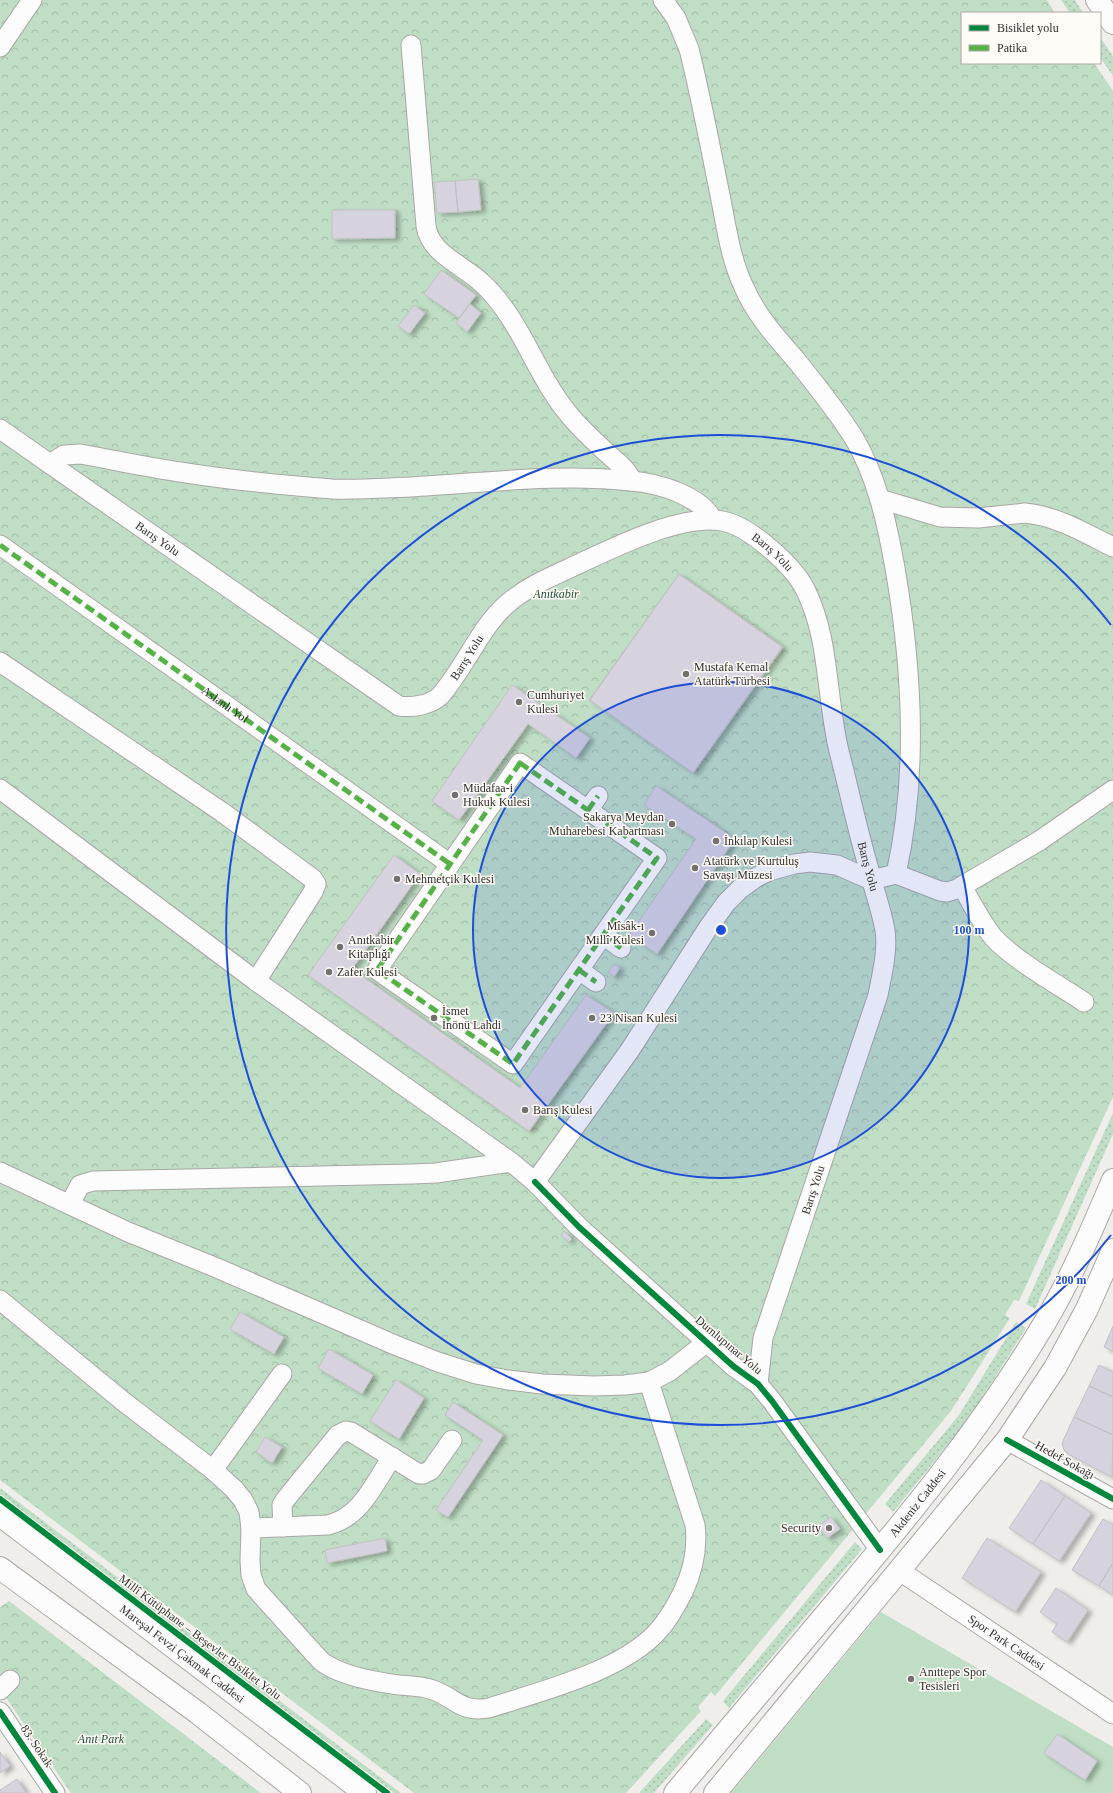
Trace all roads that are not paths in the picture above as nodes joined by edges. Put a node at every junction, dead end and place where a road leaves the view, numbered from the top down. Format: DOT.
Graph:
graph roads {
  1 [pos="32,0"];
  2 [pos="663,0"];
  3 [pos="1097,0"];
  4 [pos="1113,23"];
  5 [pos="411,45"];
  6 [pos="0,47"];
  7 [pos="0,429"];
  8 [pos="50,464"];
  9 [pos="632,481"];
  10 [pos="880,499"];
  11 [pos="713,520"];
  12 [pos="0,545"];
  13 [pos="1113,547"];
  14 [pos="0,662"];
  15 [pos="0,789"];
  16 [pos="1113,790"];
  17 [pos="450,864"];
  18 [pos="896,874"];
  19 [pos="871,880"];
  20 [pos="962,887"];
  21 [pos="603,935"];
  22 [pos="621,948"];
  23 [pos="579,970"];
  24 [pos="256,981"];
  25 [pos="596,982"];
  26 [pos="1084,1002"];
  27 [pos="511,1162"];
  28 [pos="0,1172"];
  29 [pos="1113,1180"];
  30 [pos="535,1182"];
  31 [pos="70,1204"];
  32 [pos="1113,1250"];
  33 [pos="0,1300"];
  34 [pos="707,1342"];
  35 [pos="282,1374"];
  36 [pos="649,1382"];
  37 [pos="758,1384"];
  38 [pos="452,1440"];
  39 [pos="1007,1440"];
  40 [pos="392,1457"];
  41 [pos="213,1470"];
  42 [pos="1113,1499"];
  43 [pos="0,1515"];
  44 [pos="283,1527"];
  45 [pos="251,1528"];
  46 [pos="880,1550"];
  47 [pos="900,1570"];
  48 [pos="3,1575"];
  49 [pos="0,1712"];
  50 [pos="1113,1714"];
  51 [pos="55,1793"];
  52 [pos="300,1793"];
  53 [pos="365,1793"];
  54 [pos="675,1793"];
  55 [pos="715,1793"];
  1 -- 6 [label="street"];
  2 -- 10 [label="street"];
  3 -- 4 [label="main road"];
  5 -- 9 [label="street"];
  7 -- 8 [label="street, Barış Yolu"];
  8 -- 9 [label="street"];
  8 -- 11 [label="street, Barış Yolu"];
  9 -- 11 [label="street"];
  10 -- 13 [label="street"];
  10 -- 18 [label="street"];
  11 -- 19 [label="street, Barış Yolu"];
  12 -- 17 [label="street, Aslanlı Yol"];
  14 -- 24 [label="street"];
  15 -- 24 [label="street, Dumlupınar Yolu"];
  16 -- 20 [label="street"];
  17 -- 21 [label="street"];
  17 -- 23 [label="street"];
  18 -- 19 [label="street"];
  18 -- 20 [label="street"];
  19 -- 30 [label="street"];
  19 -- 37 [label="street, Barış Yolu"];
  20 -- 26 [label="street"];
  21 -- 22 [label="street"];
  21 -- 23 [label="street"];
  23 -- 25 [label="street"];
  24 -- 27 [label="street, Dumlupınar Yolu"];
  27 -- 30 [label="street, Dumlupınar Yolu"];
  27 -- 31 [label="street"];
  28 -- 31 [label="street"];
  29 -- 46 [label="main road, Akdeniz Caddesi"];
  30 -- 34 [label="street, Dumlupınar Yolu"];
  31 -- 36 [label="street"];
  32 -- 39 [label="main road"];
  33 -- 41 [label="street"];
  34 -- 36 [label="street"];
  34 -- 37 [label="street, Dumlupınar Yolu"];
  35 -- 41 [label="street"];
  36 -- 45 [label="street"];
  37 -- 46 [label="street, Dumlupınar Yolu"];
  38 -- 40 [label="street"];
  39 -- 42 [label="street, Hedef Sokağı"];
  39 -- 47 [label="main road"];
  40 -- 44 [label="street"];
  40 -- 44 [label="street"];
  41 -- 45 [label="street"];
  43 -- 53 [label="main road, Mareşal Fevzi Çakmak Caddesi"];
  44 -- 45 [label="street"];
  46 -- 47 [label="main road"];
  46 -- 54 [label="main road, Akdeniz Caddesi"];
  47 -- 50 [label="street, Spor Park Caddesi"];
  47 -- 55 [label="main road"];
  48 -- 52 [label="main road"];
  49 -- 51 [label="street, 83. Sokak"];
}
